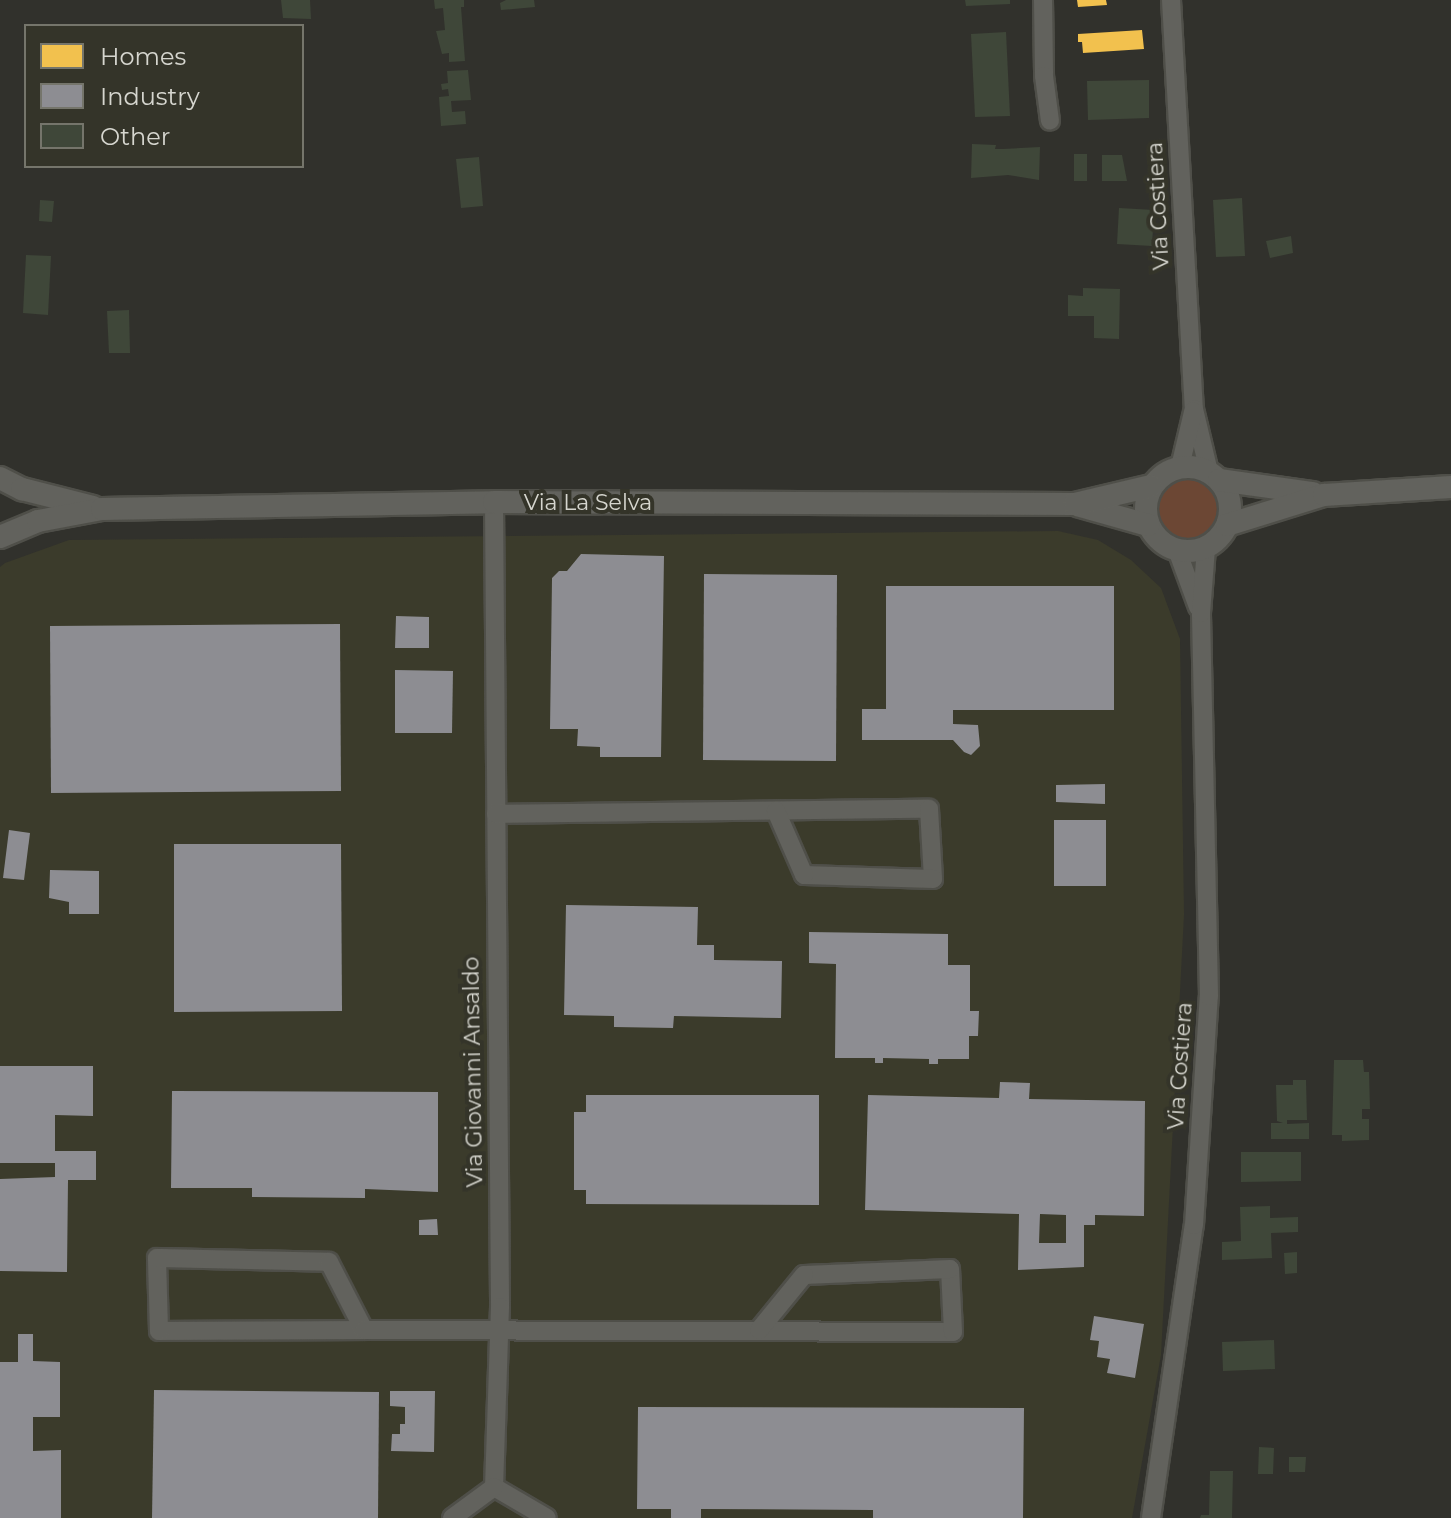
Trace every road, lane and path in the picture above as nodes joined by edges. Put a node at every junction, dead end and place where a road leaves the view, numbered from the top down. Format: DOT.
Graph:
graph roads {
  1 [pos="1043,0"];
  2 [pos="1171,0"];
  3 [pos="1050,121"];
  4 [pos="1194,409"];
  5 [pos="1180,467"];
  6 [pos="1214,476"];
  7 [pos="0,478"];
  8 [pos="1151,486"];
  9 [pos="1451,487"];
  10 [pos="1324,495"];
  11 [pos="494,502"];
  12 [pos="1075,504"];
  13 [pos="102,509"];
  14 [pos="1148,525"];
  15 [pos="1227,525"];
  16 [pos="0,537"];
  17 [pos="1206,548"];
  18 [pos="1177,550"];
  19 [pos="1201,613"];
  20 [pos="776,811"];
  21 [pos="496,814"];
  22 [pos="499,1329"];
  23 [pos="364,1330"];
  24 [pos="759,1330"];
  25 [pos="494,1487"];
  26 [pos="452,1518"];
  27 [pos="547,1518"];
  28 [pos="1151,1518"];
  1 -- 3 [label="street"];
  2 -- 4 [label="street, Via Costiera"];
  4 -- 5 [label="street, Via Costiera"];
  4 -- 6 [label="street, Via Costiera"];
  5 -- 6 [label="street"];
  5 -- 8 [label="street"];
  6 -- 10 [label="street"];
  6 -- 15 [label="street"];
  7 -- 13 [label="street, Via La Selva"];
  8 -- 12 [label="street, Via La Selva"];
  8 -- 14 [label="street"];
  9 -- 10 [label="street"];
  10 -- 15 [label="street"];
  11 -- 12 [label="street, Via La Selva"];
  11 -- 13 [label="street, Via La Selva"];
  11 -- 21 [label="street, Via Giovanni Ansaldo"];
  12 -- 14 [label="street, Via La Selva"];
  13 -- 16 [label="street, Via La Selva"];
  14 -- 18 [label="street"];
  15 -- 17 [label="street"];
  17 -- 18 [label="street"];
  17 -- 19 [label="street, Via Costiera"];
  18 -- 19 [label="street, Via Costiera"];
  19 -- 28 [label="street, Via Costiera"];
  20 -- 20 [label="street"];
  20 -- 21 [label="street"];
  21 -- 22 [label="street, Via Giovanni Ansaldo"];
  22 -- 23 [label="street"];
  22 -- 24 [label="street"];
  22 -- 25 [label="street, Via Giovanni Ansaldo"];
  23 -- 23 [label="street"];
  24 -- 24 [label="street"];
  25 -- 26 [label="street"];
  25 -- 27 [label="street"];
}
